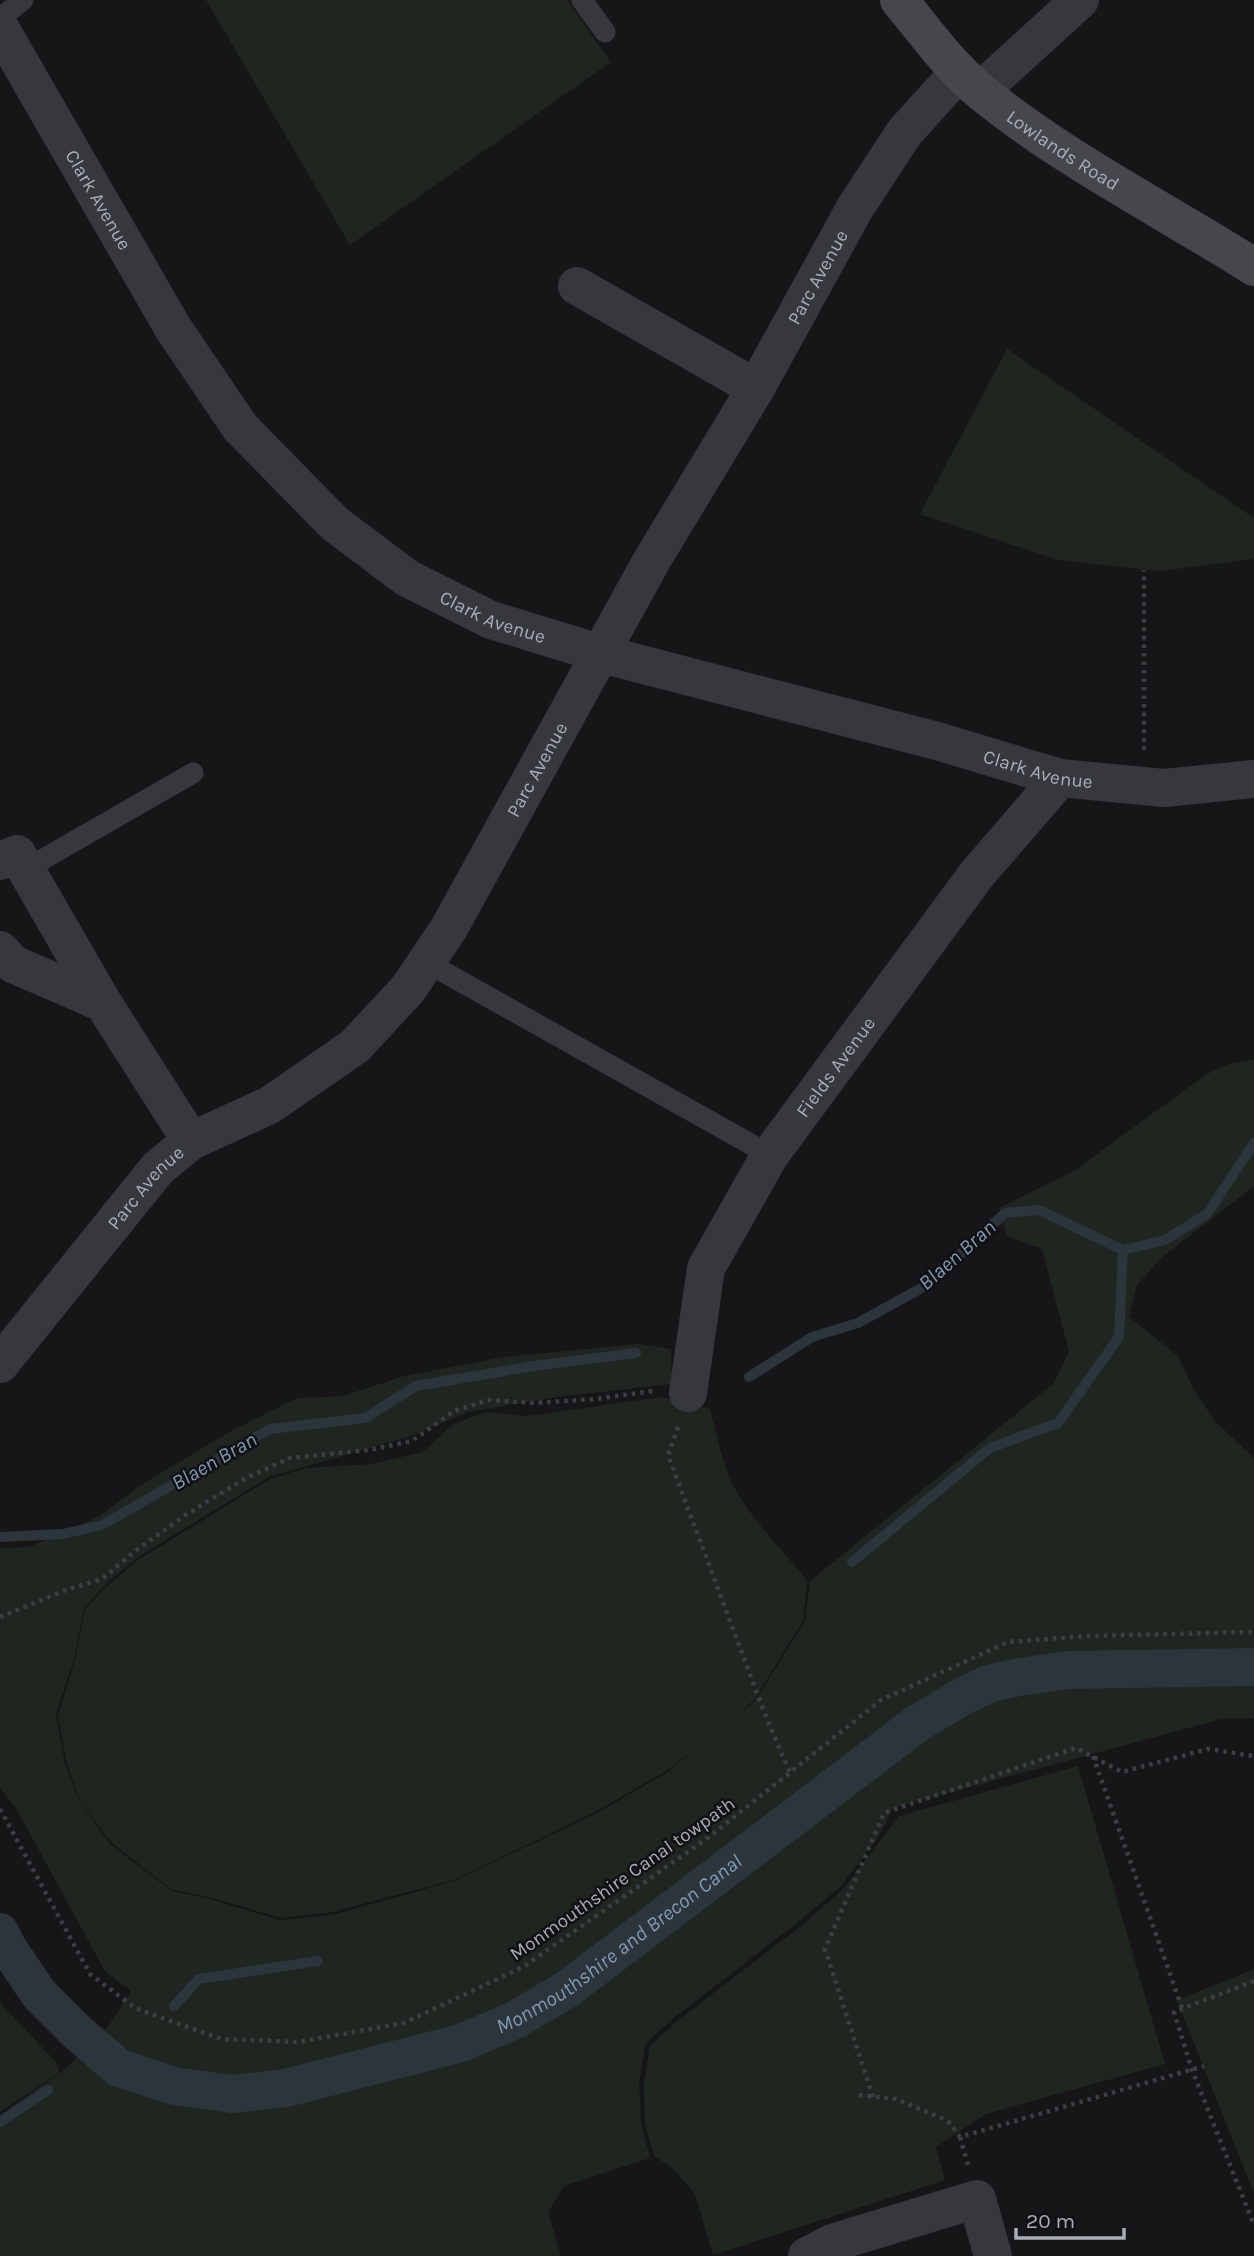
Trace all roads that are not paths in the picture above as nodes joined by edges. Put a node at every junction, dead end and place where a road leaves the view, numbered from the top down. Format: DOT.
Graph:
graph roads {
  1 [pos="23,0"];
  2 [pos="582,0"];
  3 [pos="899,0"];
  4 [pos="1080,0"];
  5 [pos="0,18"];
  6 [pos="0,28"];
  7 [pos="605,32"];
  8 [pos="969,81"];
  9 [pos="1254,267"];
  10 [pos="577,286"];
  11 [pos="756,388"];
  12 [pos="602,654"];
  13 [pos="193,773"];
  14 [pos="1060,778"];
  15 [pos="1254,779"];
  16 [pos="13,865"];
  17 [pos="0,950"];
  18 [pos="426,961"];
  19 [pos="103,1003"];
  20 [pos="191,1142"];
  21 [pos="770,1155"];
  22 [pos="0,1364"];
  23 [pos="688,1393"];
  24 [pos="823,2252"];
  25 [pos="993,2256"];
  1 -- 5 [label="lane"];
  2 -- 7 [label="lane"];
  3 -- 8 [label="street, Lowlands Road"];
  4 -- 8 [label="street, Parc Avenue"];
  6 -- 12 [label="street, Clark Avenue"];
  8 -- 9 [label="street, Lowlands Road"];
  8 -- 11 [label="street, Parc Avenue"];
  10 -- 11 [label="street"];
  11 -- 12 [label="street, Parc Avenue"];
  12 -- 14 [label="street, Clark Avenue"];
  12 -- 18 [label="street, Parc Avenue"];
  13 -- 16 [label="lane"];
  14 -- 15 [label="street, Clark Avenue"];
  14 -- 21 [label="street, Fields Avenue"];
  16 -- 19 [label="street"];
  17 -- 19 [label="street"];
  18 -- 20 [label="street, Parc Avenue"];
  18 -- 21 [label="lane"];
  19 -- 20 [label="street"];
  20 -- 22 [label="street, Parc Avenue"];
  21 -- 23 [label="street, Fields Avenue"];
  24 -- 25 [label="street"];
}
